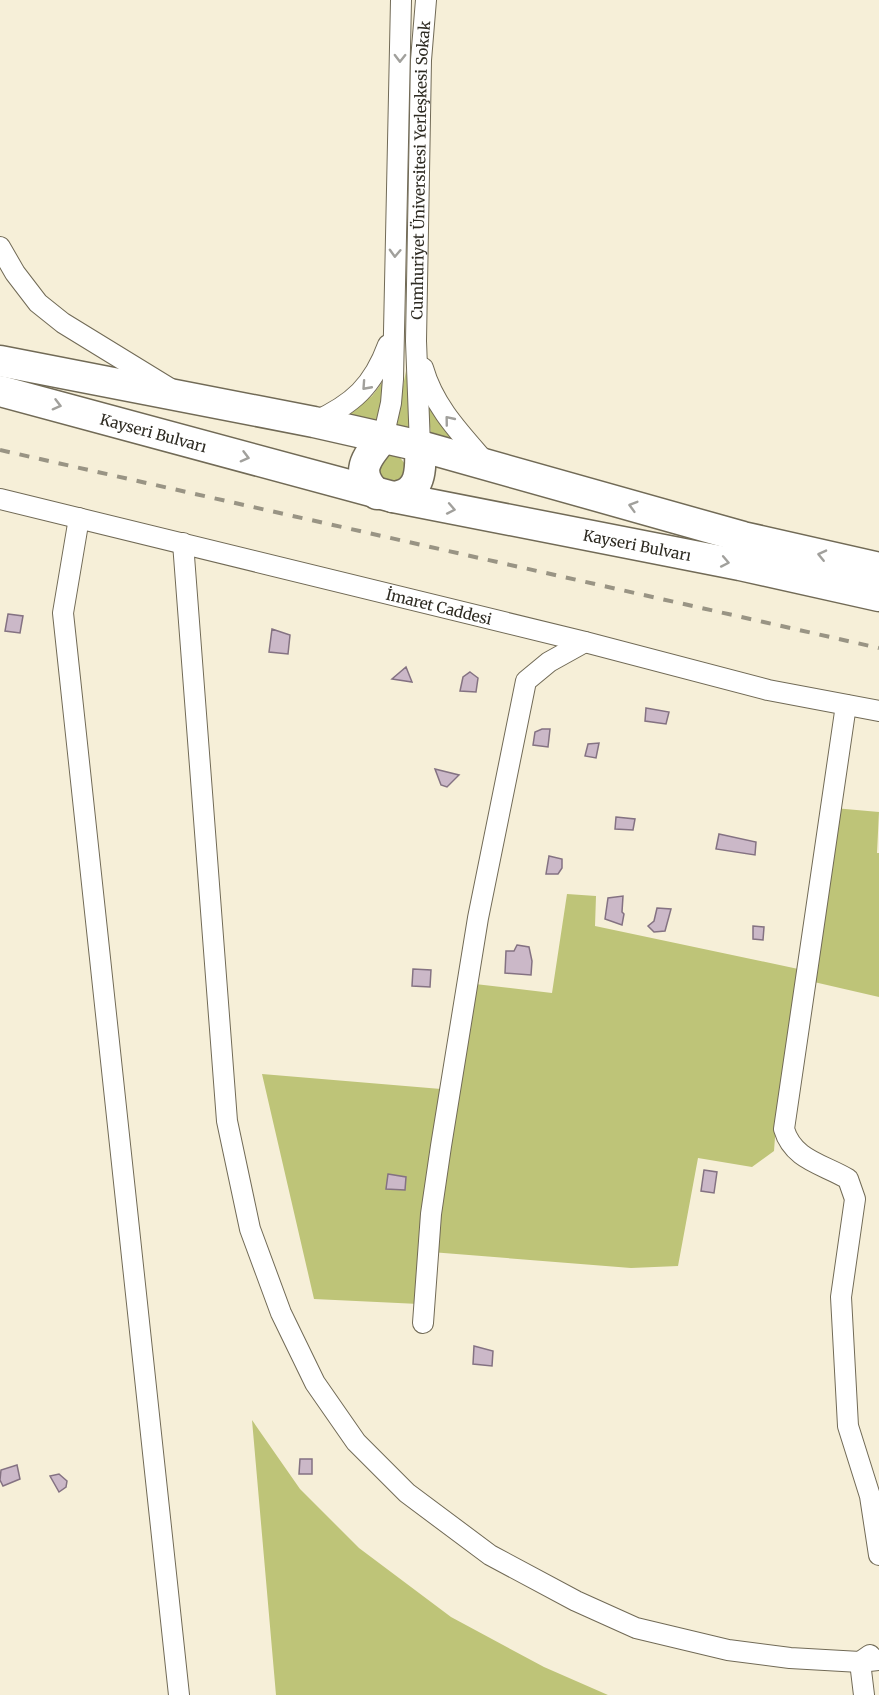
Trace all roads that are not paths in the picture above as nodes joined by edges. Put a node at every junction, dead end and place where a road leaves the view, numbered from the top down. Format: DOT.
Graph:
graph roads {
  1 [pos="401,0"];
  2 [pos="426,0"];
  3 [pos="0,247"];
  4 [pos="393,334"];
  5 [pos="416,342"];
  6 [pos="0,361"];
  7 [pos="0,391"];
  8 [pos="184,397"];
  9 [pos="314,422"];
  10 [pos="383,438"];
  11 [pos="420,446"];
  12 [pos="487,464"];
  13 [pos="385,496"];
  14 [pos="0,499"];
  15 [pos="79,518"];
  16 [pos="183,543"];
  17 [pos="879,568"];
  18 [pos="879,596"];
  19 [pos="585,642"];
  20 [pos="846,705"];
  21 [pos="879,711"];
  22 [pos="423,1323"];
  23 [pos="879,1555"];
  24 [pos="879,1648"];
  25 [pos="869,1661"];
  26 [pos="180,1695"];
  27 [pos="864,1695"];
  1 -- 4 [label="street, Cumhuriyet Üniversitesi Yerleşkesi Sokak, one-way"];
  2 -- 5 [label="street, Cumhuriyet Üniversitesi Yerleşkesi Sokak"];
  3 -- 8 [label="street"];
  4 -- 9 [label="street, Cumhuriyet Üniversitesi Yerleşkesi Sokak, one-way"];
  4 -- 10 [label="street, Cumhuriyet Üniversitesi Yerleşkesi Sokak"];
  5 -- 11 [label="street, Cumhuriyet Üniversitesi Yerleşkesi Sokak"];
  12 -- 5 [label="street, Cumhuriyet Üniversitesi Yerleşkesi Sokak, one-way"];
  6 -- 8 [label="highway"];
  7 -- 13 [label="highway, Kayseri Bulvarı, one-way"];
  8 -- 9 [label="highway"];
  9 -- 10 [label="highway"];
  10 -- 11 [label="highway"];
  10 -- 13 [label="highway"];
  11 -- 12 [label="highway"];
  11 -- 13 [label="highway"];
  17 -- 12 [label="highway, one-way"];
  13 -- 18 [label="highway, Kayseri Bulvarı, one-way"];
  14 -- 15 [label="street, İmaret Caddesi"];
  15 -- 16 [label="street, İmaret Caddesi"];
  15 -- 26 [label="street"];
  16 -- 19 [label="street, İmaret Caddesi"];
  16 -- 25 [label="street"];
  19 -- 20 [label="street, İmaret Caddesi"];
  19 -- 22 [label="street"];
  20 -- 21 [label="street, İmaret Caddesi"];
  20 -- 23 [label="street"];
  24 -- 25 [label="street"];
  25 -- 27 [label="street"];
}
